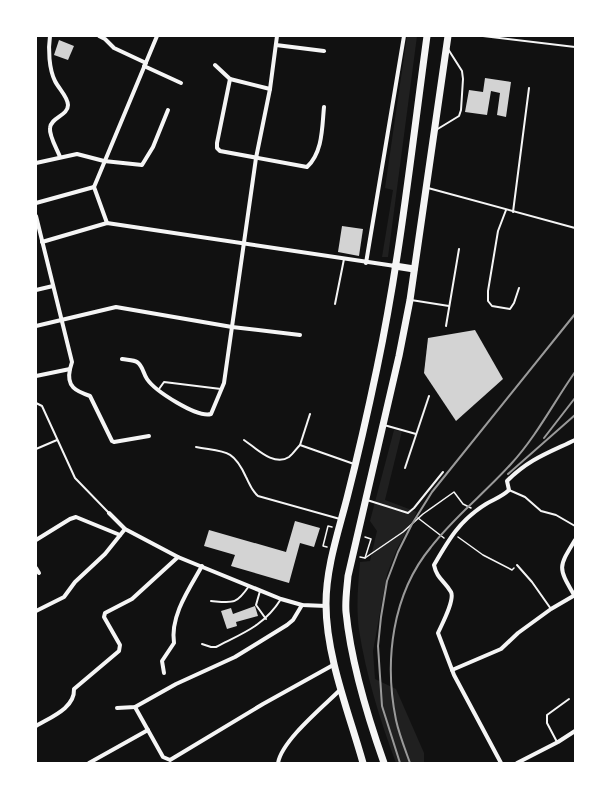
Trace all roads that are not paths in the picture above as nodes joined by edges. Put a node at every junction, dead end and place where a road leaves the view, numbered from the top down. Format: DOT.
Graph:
graph roads {
  1 [pos="50,36"];
  2 [pos="99,36"];
  3 [pos="157,36"];
  4 [pos="276,36"];
  5 [pos="404,36"];
  6 [pos="427,36"];
  7 [pos="448,36"];
  8 [pos="483,36"];
  9 [pos="106,38"];
  10 [pos="276,45"];
  11 [pos="446,46"];
  12 [pos="575,47"];
  13 [pos="324,51"];
  14 [pos="145,64"];
  15 [pos="215,65"];
  16 [pos="230,79"];
  17 [pos="181,84"];
  18 [pos="529,88"];
  19 [pos="270,89"];
  20 [pos="324,107"];
  21 [pos="168,110"];
  22 [pos="434,132"];
  23 [pos="60,157"];
  24 [pos="256,158"];
  25 [pos="104,161"];
  26 [pos="36,163"];
  27 [pos="94,187"];
  28 [pos="426,188"];
  29 [pos="36,203"];
  30 [pos="506,210"];
  31 [pos="513,212"];
  32 [pos="36,216"];
  33 [pos="107,223"];
  34 [pos="575,228"];
  35 [pos="42,242"];
  36 [pos="243,244"];
  37 [pos="459,249"];
  38 [pos="344,259"];
  39 [pos="366,263"];
  40 [pos="395,266"];
  41 [pos="414,269"];
  42 [pos="53,286"];
  43 [pos="518,288"];
  44 [pos="36,290"];
  45 [pos="410,300"];
  46 [pos="335,304"];
  47 [pos="450,306"];
  48 [pos="62,320"];
  49 [pos="36,326"];
  50 [pos="446,326"];
  51 [pos="232,327"];
  52 [pos="300,335"];
  53 [pos="122,358"];
  54 [pos="70,369"];
  55 [pos="36,376"];
  56 [pos="221,388"];
  57 [pos="158,390"];
  58 [pos="429,396"];
  59 [pos="36,403"];
  60 [pos="310,414"];
  61 [pos="383,425"];
  62 [pos="416,434"];
  63 [pos="149,436"];
  64 [pos="56,440"];
  65 [pos="244,440"];
  66 [pos="575,440"];
  67 [pos="300,445"];
  68 [pos="196,447"];
  69 [pos="36,449"];
  70 [pos="355,465"];
  71 [pos="405,468"];
  72 [pos="443,472"];
  73 [pos="509,490"];
  74 [pos="365,500"];
  75 [pos="109,513"];
  76 [pos="342,519"];
  77 [pos="575,526"];
  78 [pos="125,528"];
  79 [pos="120,535"];
  80 [pos="36,540"];
  81 [pos="575,540"];
  82 [pos="178,557"];
  83 [pos="517,565"];
  84 [pos="202,566"];
  85 [pos="36,568"];
  86 [pos="39,573"];
  87 [pos="249,586"];
  88 [pos="260,591"];
  89 [pos="575,595"];
  90 [pos="281,599"];
  91 [pos="212,601"];
  92 [pos="302,605"];
  93 [pos="326,606"];
  94 [pos="551,609"];
  95 [pos="36,611"];
  96 [pos="266,619"];
  97 [pos="202,644"];
  98 [pos="335,664"];
  99 [pos="452,670"];
  100 [pos="164,673"];
  101 [pos="341,689"];
  102 [pos="569,699"];
  103 [pos="135,707"];
  104 [pos="117,708"];
  105 [pos="36,726"];
  106 [pos="148,730"];
  107 [pos="575,731"];
  108 [pos="558,742"];
  109 [pos="89,763"];
  110 [pos="278,763"];
  111 [pos="363,763"];
  112 [pos="384,763"];
  113 [pos="502,763"];
  114 [pos="517,763"];
  1 -- 23 [label="street"];
  2 -- 9 [label="street"];
  3 -- 14 [label="street"];
  4 -- 10 [label="street"];
  5 -- 39 [label="street"];
  6 -- 40 [label="highway"];
  7 -- 11 [label="highway"];
  8 -- 12 [label="lane"];
  9 -- 14 [label="street"];
  10 -- 13 [label="street"];
  10 -- 19 [label="street"];
  11 -- 22 [label="highway"];
  11 -- 22 [label="lane"];
  14 -- 17 [label="street"];
  14 -- 25 [label="street"];
  15 -- 16 [label="street"];
  16 -- 19 [label="street"];
  16 -- 24 [label="street"];
  18 -- 31 [label="lane"];
  19 -- 24 [label="street"];
  20 -- 24 [label="street"];
  21 -- 25 [label="street"];
  22 -- 28 [label="highway"];
  23 -- 25 [label="street"];
  23 -- 26 [label="street"];
  24 -- 36 [label="street"];
  25 -- 27 [label="street"];
  27 -- 29 [label="street"];
  27 -- 33 [label="street"];
  28 -- 30 [label="lane"];
  28 -- 41 [label="highway"];
  30 -- 31 [label="lane"];
  30 -- 43 [label="lane"];
  31 -- 34 [label="lane"];
  32 -- 35 [label="street"];
  33 -- 35 [label="street"];
  33 -- 36 [label="street"];
  35 -- 42 [label="street"];
  36 -- 38 [label="street"];
  36 -- 51 [label="street"];
  37 -- 47 [label="lane"];
  38 -- 39 [label="street"];
  38 -- 46 [label="lane"];
  39 -- 40 [label="street"];
  40 -- 41 [label="highway"];
  40 -- 70 [label="highway"];
  41 -- 45 [label="highway"];
  42 -- 44 [label="street"];
  42 -- 48 [label="street"];
  45 -- 47 [label="lane"];
  45 -- 61 [label="highway"];
  47 -- 50 [label="lane"];
  48 -- 49 [label="street"];
  48 -- 51 [label="street"];
  48 -- 54 [label="street"];
  51 -- 52 [label="street"];
  51 -- 56 [label="street"];
  53 -- 57 [label="street"];
  54 -- 55 [label="street"];
  54 -- 63 [label="street"];
  56 -- 57 [label="lane"];
  56 -- 57 [label="street"];
  58 -- 62 [label="lane"];
  59 -- 64 [label="lane"];
  60 -- 67 [label="lane"];
  61 -- 62 [label="lane"];
  61 -- 74 [label="highway"];
  62 -- 71 [label="lane"];
  64 -- 69 [label="lane"];
  64 -- 75 [label="lane"];
  65 -- 67 [label="lane"];
  66 -- 73 [label="street"];
  67 -- 70 [label="lane"];
  68 -- 76 [label="lane"];
  70 -- 76 [label="highway"];
  72 -- 74 [label="lane"];
  73 -- 77 [label="lane"];
  73 -- 99 [label="street"];
  74 -- 112 [label="highway"];
  75 -- 78 [label="street"];
  76 -- 93 [label="highway"];
  78 -- 79 [label="street"];
  78 -- 82 [label="street"];
  79 -- 80 [label="street"];
  79 -- 95 [label="street"];
  81 -- 89 [label="street"];
  82 -- 84 [label="street"];
  82 -- 105 [label="street"];
  83 -- 94 [label="lane"];
  84 -- 87 [label="street"];
  84 -- 100 [label="street"];
  85 -- 86 [label="street"];
  87 -- 88 [label="street"];
  87 -- 91 [label="lane"];
  88 -- 90 [label="street"];
  88 -- 96 [label="lane"];
  89 -- 94 [label="street"];
  90 -- 92 [label="street"];
  90 -- 96 [label="lane"];
  92 -- 93 [label="street"];
  92 -- 103 [label="street"];
  93 -- 98 [label="highway"];
  94 -- 99 [label="street"];
  96 -- 97 [label="lane"];
  98 -- 101 [label="highway"];
  98 -- 106 [label="street"];
  99 -- 113 [label="street"];
  101 -- 110 [label="street"];
  101 -- 111 [label="highway"];
  102 -- 108 [label="lane"];
  103 -- 104 [label="street"];
  103 -- 106 [label="street"];
  106 -- 109 [label="street"];
  107 -- 108 [label="street"];
  108 -- 114 [label="street"];
}
